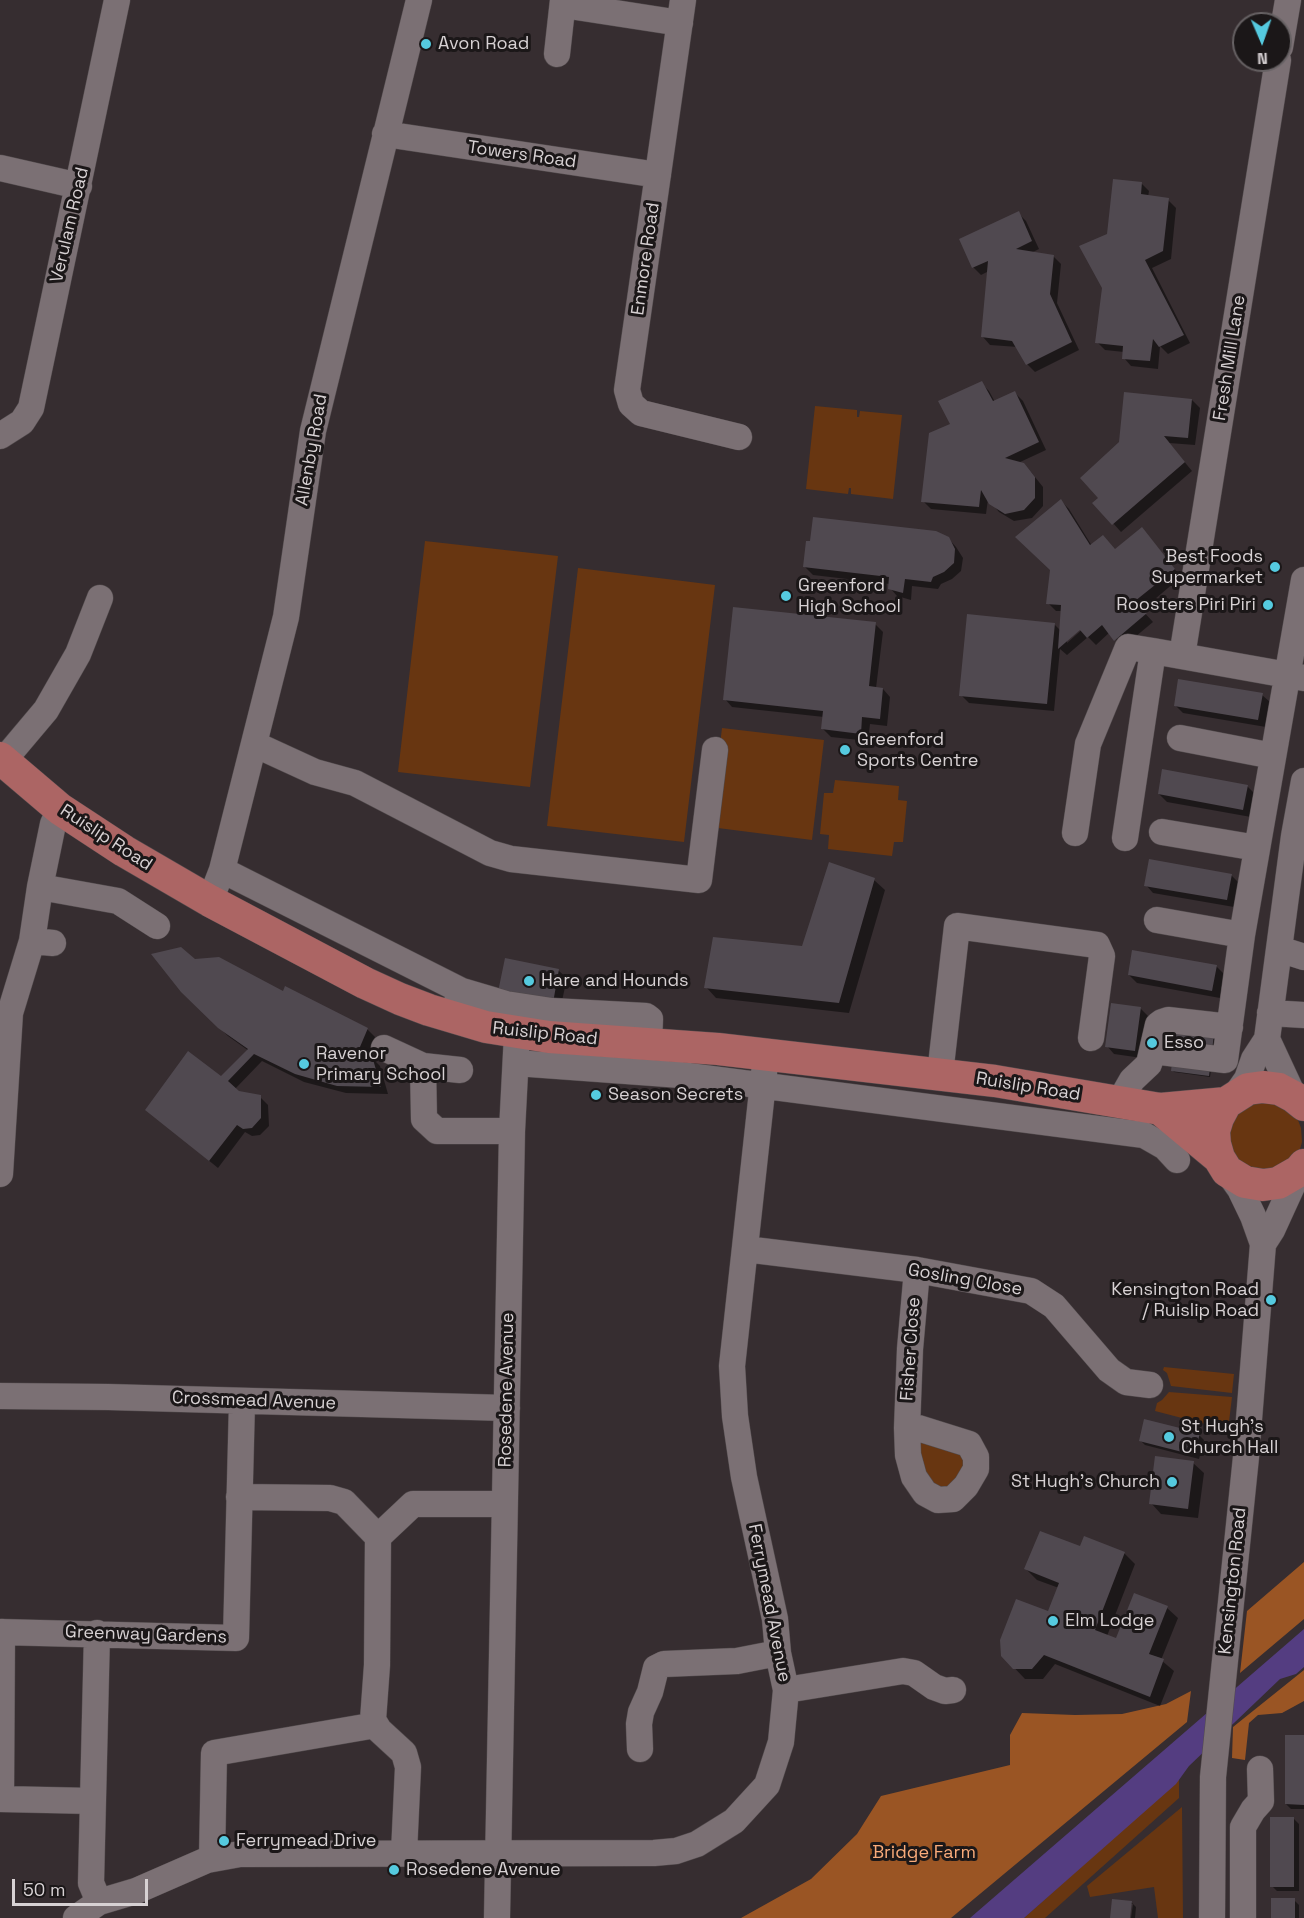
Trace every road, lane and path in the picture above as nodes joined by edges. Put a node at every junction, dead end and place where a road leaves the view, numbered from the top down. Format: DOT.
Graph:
graph roads {
  1 [pos="117,0"];
  2 [pos="419,0"];
  3 [pos="563,2"];
  4 [pos="681,11"];
  5 [pos="557,54"];
  6 [pos="1276,72"];
  7 [pos="385,134"];
  8 [pos="0,168"];
  9 [pos="658,175"];
  10 [pos="79,186"];
  11 [pos="0,436"];
  12 [pos="739,437"];
  13 [pos="1304,580"];
  14 [pos="100,598"];
  15 [pos="1154,651"];
  16 [pos="1182,656"];
  17 [pos="1295,677"];
  18 [pos="1180,738"];
  19 [pos="254,744"];
  20 [pos="714,750"];
  21 [pos="1273,756"];
  22 [pos="2,759"];
  23 [pos="1304,783"];
  24 [pos="60,809"];
  25 [pos="1075,832"];
  26 [pos="1162,832"];
  27 [pos="1125,838"];
  28 [pos="1257,848"];
  29 [pos="222,870"];
  30 [pos="40,887"];
  31 [pos="210,901"];
  32 [pos="1157,920"];
  33 [pos="157,926"];
  34 [pos="1242,935"];
  35 [pos="1279,950"];
  36 [pos="1304,957"];
  37 [pos="456,1004"];
  38 [pos="1270,1013"];
  39 [pos="1304,1015"];
  40 [pos="550,1024"];
  41 [pos="1091,1038"];
  42 [pos="1267,1040"];
  43 [pos="384,1048"];
  44 [pos="517,1048"];
  45 [pos="766,1055"];
  46 [pos="423,1066"];
  47 [pos="460,1070"];
  48 [pos="940,1074"];
  49 [pos="763,1086"];
  50 [pos="1231,1099"];
  51 [pos="1120,1101"];
  52 [pos="1301,1103"];
  53 [pos="1160,1109"];
  54 [pos="512,1131"];
  55 [pos="1177,1160"];
  56 [pos="1223,1165"];
  57 [pos="1302,1168"];
  58 [pos="0,1174"];
  59 [pos="1263,1244"];
  60 [pos="745,1249"];
  61 [pos="917,1270"];
  62 [pos="1150,1385"];
  63 [pos="0,1396"];
  64 [pos="242,1402"];
  65 [pos="507,1408"];
  66 [pos="907,1428"];
  67 [pos="239,1497"];
  68 [pos="504,1504"];
  69 [pos="378,1537"];
  70 [pos="1,1632"];
  71 [pos="97,1634"];
  72 [pos="778,1653"];
  73 [pos="786,1690"];
  74 [pos="953,1690"];
  75 [pos="376,1725"];
  76 [pos="640,1749"];
  77 [pos="1260,1769"];
  78 [pos="0,1799"];
  79 [pos="93,1801"];
  80 [pos="404,1853"];
  81 [pos="498,1854"];
  82 [pos="212,1859"];
  83 [pos="99,1902"];
  84 [pos="76,1918"];
  85 [pos="497,1918"];
  86 [pos="1212,1918"];
  87 [pos="1243,1918"];
  1 -- 10 [label="street, Verulam Road"];
  2 -- 7 [label="street, Allenby Road"];
  3 -- 4 [label="street"];
  3 -- 5 [label="street"];
  4 -- 9 [label="street, Enmore Road"];
  6 -- 16 [label="street, Fresh Mill Lane"];
  7 -- 9 [label="street, Towers Road"];
  7 -- 19 [label="street, Allenby Road"];
  8 -- 10 [label="street"];
  9 -- 12 [label="street, Enmore Road"];
  10 -- 11 [label="street, Verulam Road"];
  13 -- 17 [label="street"];
  14 -- 22 [label="street"];
  15 -- 16 [label="street"];
  15 -- 25 [label="street"];
  15 -- 27 [label="street"];
  16 -- 17 [label="street"];
  17 -- 21 [label="street"];
  18 -- 21 [label="street"];
  19 -- 20 [label="street"];
  19 -- 29 [label="street, Allenby Road"];
  21 -- 28 [label="street"];
  22 -- 24 [label="main road, Ruislip Road"];
  23 -- 35 [label="street"];
  24 -- 30 [label="street"];
  24 -- 31 [label="main road, Ruislip Road"];
  26 -- 28 [label="street"];
  28 -- 34 [label="street"];
  29 -- 31 [label="street, Allenby Road"];
  29 -- 37 [label="street"];
  30 -- 33 [label="street"];
  30 -- 58 [label="street"];
  31 -- 37 [label="main road, Ruislip Road"];
  32 -- 34 [label="street"];
  34 -- 51 [label="street"];
  35 -- 36 [label="street"];
  35 -- 38 [label="street"];
  37 -- 40 [label="street"];
  37 -- 44 [label="main road, Ruislip Road"];
  38 -- 39 [label="street"];
  38 -- 42 [label="street"];
  40 -- 44 [label="main road, Ruislip Road"];
  40 -- 45 [label="main road, Ruislip Road"];
  41 -- 48 [label="street"];
  42 -- 50 [label="street"];
  42 -- 52 [label="street"];
  43 -- 46 [label="street"];
  44 -- 49 [label="street"];
  44 -- 54 [label="street, Rosedene Avenue"];
  45 -- 48 [label="main road, Ruislip Road"];
  45 -- 49 [label="street, Ferrymead Avenue"];
  46 -- 47 [label="street"];
  46 -- 54 [label="street"];
  48 -- 51 [label="main road, Ruislip Road"];
  49 -- 55 [label="street"];
  49 -- 60 [label="street, Ferrymead Avenue"];
  50 -- 52 [label="main road, Ruislip Road"];
  50 -- 53 [label="main road, Ruislip Road"];
  50 -- 56 [label="main road"];
  51 -- 53 [label="main road, Ruislip Road"];
  53 -- 56 [label="main road, Ruislip Road"];
  54 -- 65 [label="street, Rosedene Avenue"];
  56 -- 57 [label="main road, Ruislip Road"];
  56 -- 59 [label="street, Kensington Road"];
  57 -- 59 [label="street, Kensington Road"];
  59 -- 86 [label="street, Kensington Road"];
  60 -- 61 [label="street, Gosling Close"];
  60 -- 72 [label="street, Ferrymead Avenue"];
  61 -- 62 [label="street, Gosling Close"];
  61 -- 66 [label="street, Fisher Close"];
  63 -- 64 [label="street, Crossmead Avenue"];
  64 -- 65 [label="street, Crossmead Avenue"];
  64 -- 67 [label="street, Greenway Gardens"];
  65 -- 68 [label="street, Rosedene Avenue"];
  67 -- 69 [label="street"];
  67 -- 71 [label="street, Greenway Gardens"];
  68 -- 69 [label="street"];
  68 -- 81 [label="street, Rosedene Avenue"];
  69 -- 75 [label="street"];
  70 -- 71 [label="street, Greenway Gardens"];
  70 -- 78 [label="street"];
  71 -- 79 [label="street"];
  72 -- 73 [label="street, Ferrymead Avenue"];
  72 -- 76 [label="street"];
  73 -- 74 [label="street"];
  73 -- 81 [label="street, Ferrymead Avenue"];
  75 -- 80 [label="street"];
  75 -- 82 [label="street"];
  77 -- 87 [label="street"];
  78 -- 79 [label="street"];
  79 -- 83 [label="street"];
  80 -- 81 [label="street, Ferrymead Avenue"];
  80 -- 82 [label="street, Ferrymead Avenue"];
  81 -- 85 [label="street, Rosedene Avenue"];
  82 -- 83 [label="street, Ferrymead Avenue"];
  83 -- 84 [label="street, Ferrymead Avenue"];
}
